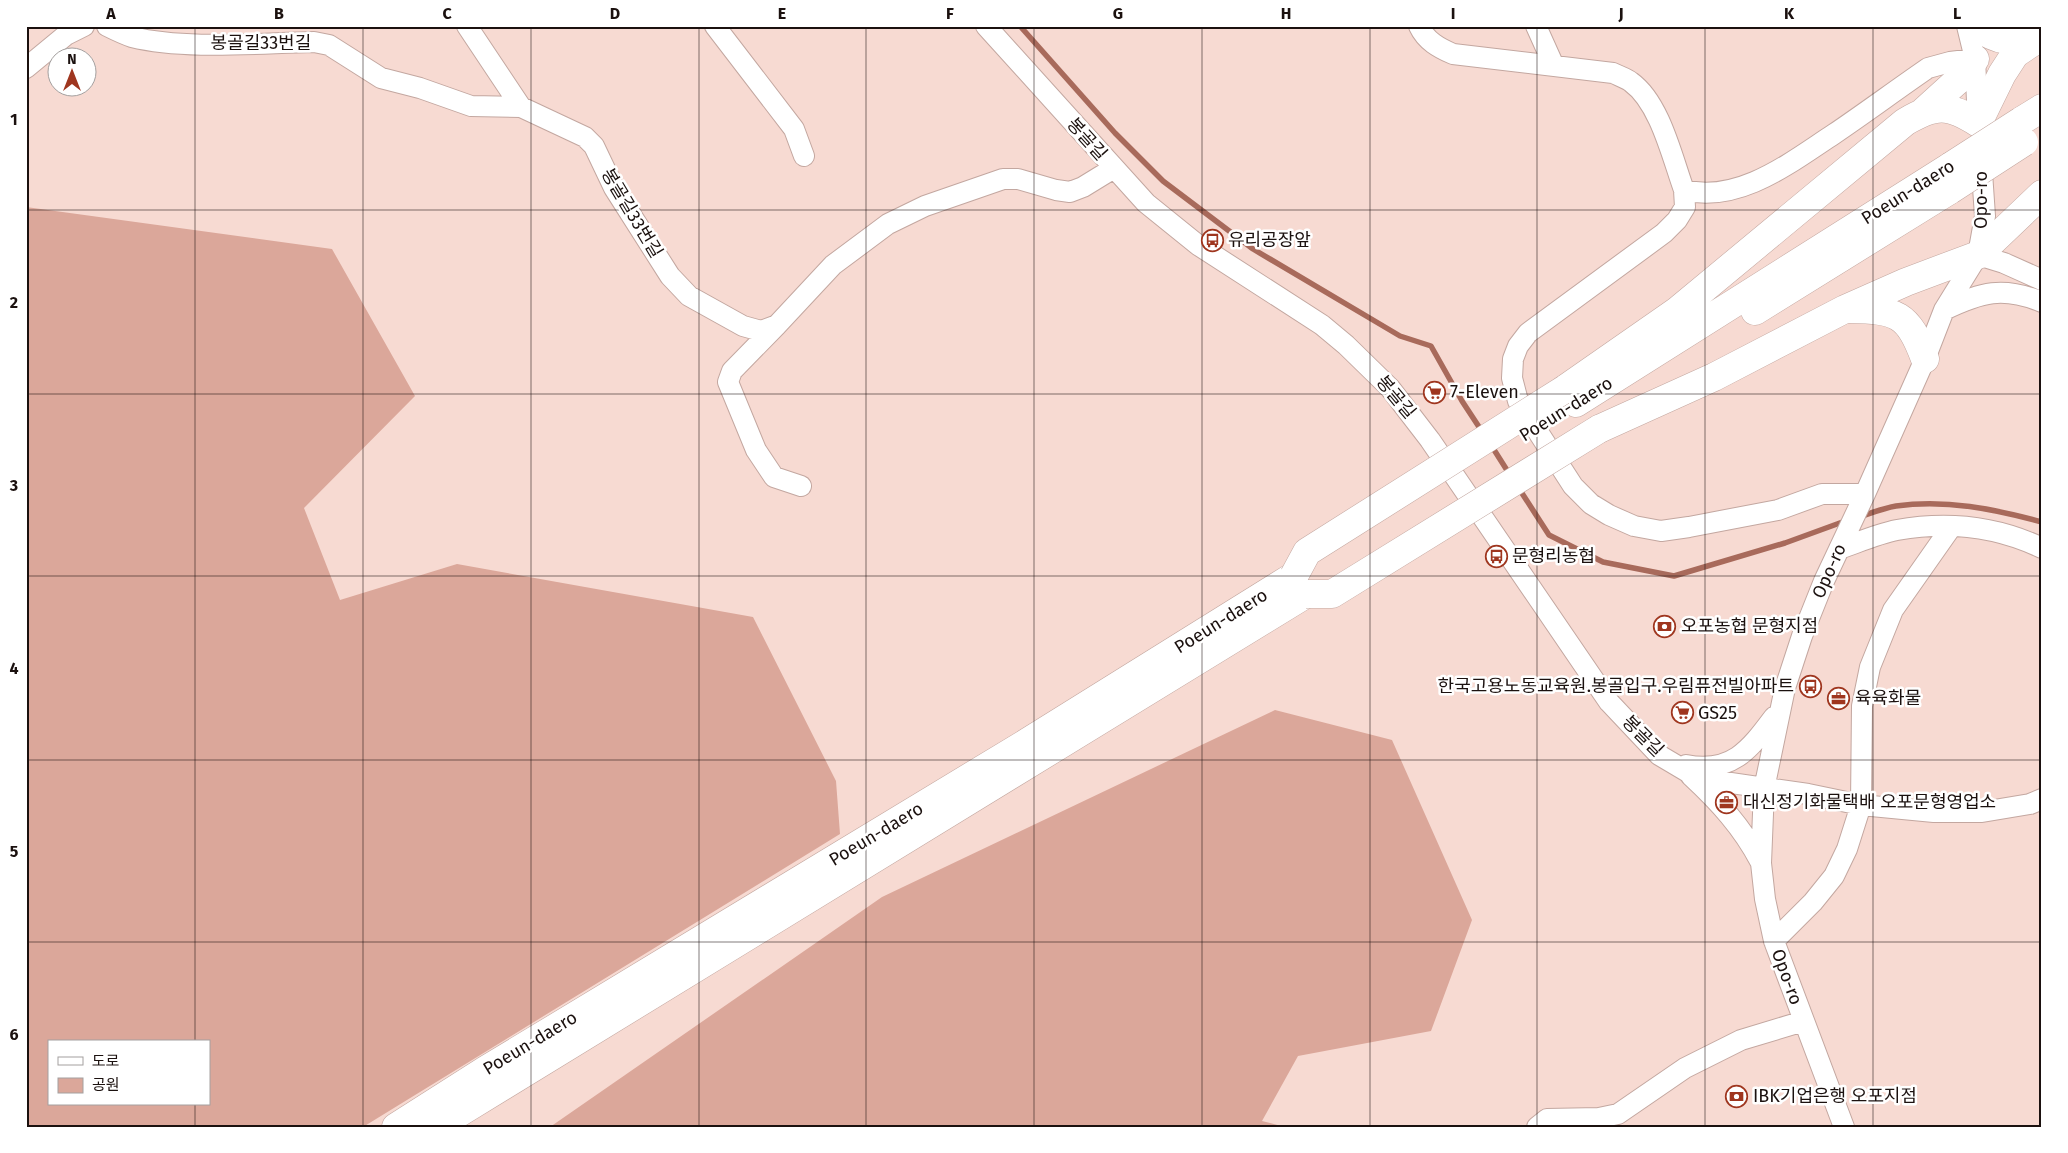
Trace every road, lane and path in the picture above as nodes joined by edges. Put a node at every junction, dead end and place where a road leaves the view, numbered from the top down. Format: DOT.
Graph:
graph roads {
  1 [pos="84,26"];
  2 [pos="107,26"];
  3 [pos="467,26"];
  4 [pos="715,26"];
  5 [pos="986,26"];
  6 [pos="1419,26"];
  7 [pos="1536,26"];
  8 [pos="1967,26"];
  9 [pos="1976,26"];
  10 [pos="2042,35"];
  11 [pos="1975,59"];
  12 [pos="1554,66"];
  13 [pos="26,68"];
  14 [pos="1894,92"];
  15 [pos="520,107"];
  16 [pos="1924,111"];
  17 [pos="1978,123"];
  18 [pos="2032,125"];
  19 [pos="804,156"];
  20 [pos="1114,168"];
  21 [pos="1684,190"];
  22 [pos="2039,203"];
  23 [pos="1978,256"];
  24 [pos="2042,280"];
  25 [pos="2042,302"];
  26 [pos="1845,309"];
  27 [pos="1944,310"];
  28 [pos="777,325"];
  29 [pos="1924,359"];
  30 [pos="1582,409"];
  31 [pos="801,486"];
  32 [pos="1862,500"];
  33 [pos="1952,526"];
  34 [pos="1843,540"];
  35 [pos="2042,548"];
  36 [pos="1300,585"];
  37 [pos="1779,711"];
  38 [pos="1678,766"];
  39 [pos="1764,788"];
  40 [pos="2042,799"];
  41 [pos="1861,805"];
  42 [pos="1761,863"];
  43 [pos="1774,941"];
  44 [pos="1804,1021"];
  45 [pos="396,1127"];
  46 [pos="436,1127"];
  47 [pos="1537,1127"];
  48 [pos="1844,1127"];
  1 -- 13 [label="street"];
  2 -- 15 [label="street, 봉골길33번길"];
  3 -- 15 [label="street"];
  4 -- 19 [label="street"];
  5 -- 20 [label="street, 봉골길"];
  6 -- 12 [label="street"];
  7 -- 12 [label="street"];
  8 -- 11 [label="street, Opo-ro"];
  9 -- 10 [label="highway"];
  10 -- 17 [label="highway"];
  11 -- 14 [label="street"];
  11 -- 16 [label="highway"];
  11 -- 17 [label="street, Opo-ro"];
  12 -- 21 [label="street"];
  14 -- 16 [label="street"];
  14 -- 21 [label="street"];
  15 -- 28 [label="street, 봉골길33번길"];
  16 -- 17 [label="highway"];
  16 -- 30 [label="highway"];
  17 -- 23 [label="street, Opo-ro"];
  18 -- 30 [label="highway, Poeun-daero, bridge"];
  20 -- 28 [label="street"];
  20 -- 38 [label="street, 봉골길"];
  21 -- 32 [label="street"];
  22 -- 23 [label="highway"];
  23 -- 24 [label="street"];
  23 -- 26 [label="highway"];
  23 -- 27 [label="street, Opo-ro"];
  25 -- 27 [label="street"];
  26 -- 29 [label="highway"];
  26 -- 30 [label="highway"];
  27 -- 29 [label="street, Opo-ro"];
  28 -- 31 [label="street"];
  29 -- 32 [label="street, Opo-ro"];
  30 -- 36 [label="highway, bridge"];
  30 -- 36 [label="highway, bridge"];
  32 -- 34 [label="street, Opo-ro"];
  33 -- 34 [label="street"];
  33 -- 35 [label="street"];
  33 -- 41 [label="street"];
  34 -- 37 [label="street, Opo-ro"];
  36 -- 45 [label="highway, Poeun-daero"];
  36 -- 46 [label="highway, Poeun-daero"];
  37 -- 38 [label="street"];
  37 -- 39 [label="street, Opo-ro"];
  38 -- 39 [label="street, 봉골길"];
  38 -- 42 [label="street"];
  39 -- 41 [label="street, 봉골길"];
  39 -- 42 [label="street, Opo-ro"];
  40 -- 41 [label="street, 봉골길"];
  41 -- 43 [label="street"];
  42 -- 43 [label="street, Opo-ro"];
  43 -- 44 [label="street, Opo-ro"];
  44 -- 47 [label="street"];
  44 -- 48 [label="street, Opo-ro"];
}
